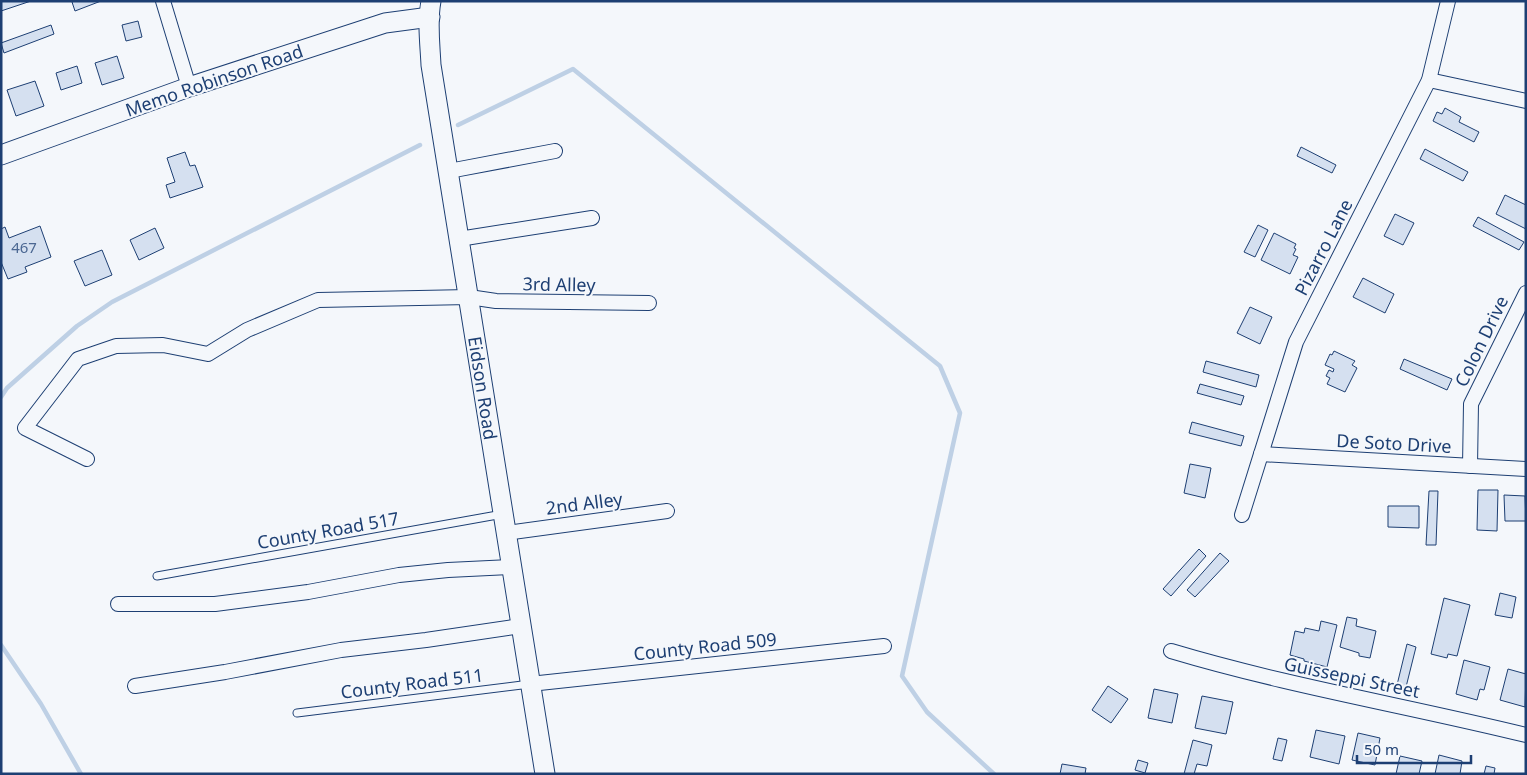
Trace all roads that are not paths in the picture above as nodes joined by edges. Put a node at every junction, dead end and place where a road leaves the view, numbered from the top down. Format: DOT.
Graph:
graph roads {
  1 [pos="163,1"];
  2 [pos="1448,1"];
  3 [pos="430,9"];
  4 [pos="1429,80"];
  5 [pos="189,87"];
  6 [pos="1526,101"];
  7 [pos="2,151"];
  8 [pos="555,151"];
  9 [pos="449,171"];
  10 [pos="592,218"];
  11 [pos="460,239"];
  12 [pos="1526,294"];
  13 [pos="469,296"];
  14 [pos="649,303"];
  15 [pos="1261,454"];
  16 [pos="87,459"];
  17 [pos="1470,466"];
  18 [pos="1526,469"];
  19 [pos="667,511"];
  20 [pos="1242,515"];
  21 [pos="505,524"];
  22 [pos="511,567"];
  23 [pos="157,576"];
  24 [pos="118,604"];
  25 [pos="521,626"];
  26 [pos="884,646"];
  27 [pos="1171,651"];
  28 [pos="530,684"];
  29 [pos="135,686"];
  30 [pos="297,713"];
  31 [pos="1526,736"];
  32 [pos="544,774"];
  1 -- 5 [label="street"];
  2 -- 4 [label="street, Pizarro Lane"];
  3 -- 5 [label="street, Memo Robinson Road"];
  3 -- 9 [label="street, Eidson Road"];
  4 -- 6 [label="street"];
  4 -- 15 [label="street, Pizarro Lane"];
  5 -- 7 [label="street, Memo Robinson Road"];
  8 -- 9 [label="street"];
  9 -- 11 [label="street, Eidson Road"];
  10 -- 11 [label="street"];
  11 -- 13 [label="street, Eidson Road"];
  12 -- 17 [label="street, Colon Drive"];
  13 -- 14 [label="street, 3rd Alley"];
  13 -- 16 [label="street, 3rd Alley"];
  13 -- 21 [label="street, Eidson Road"];
  15 -- 17 [label="street, De Soto Drive"];
  15 -- 20 [label="street, Pizarro Lane"];
  17 -- 18 [label="street, De Soto Drive"];
  19 -- 21 [label="street, 2nd Alley"];
  21 -- 22 [label="street, Eidson Road"];
  21 -- 23 [label="lane, County Road 517"];
  22 -- 24 [label="street"];
  22 -- 25 [label="street, Eidson Road"];
  25 -- 28 [label="street, Eidson Road"];
  25 -- 29 [label="street"];
  26 -- 28 [label="street, County Road 509"];
  27 -- 31 [label="street, Guisseppi Street"];
  28 -- 30 [label="lane, County Road 511"];
  28 -- 32 [label="street, Eidson Road"];
}
